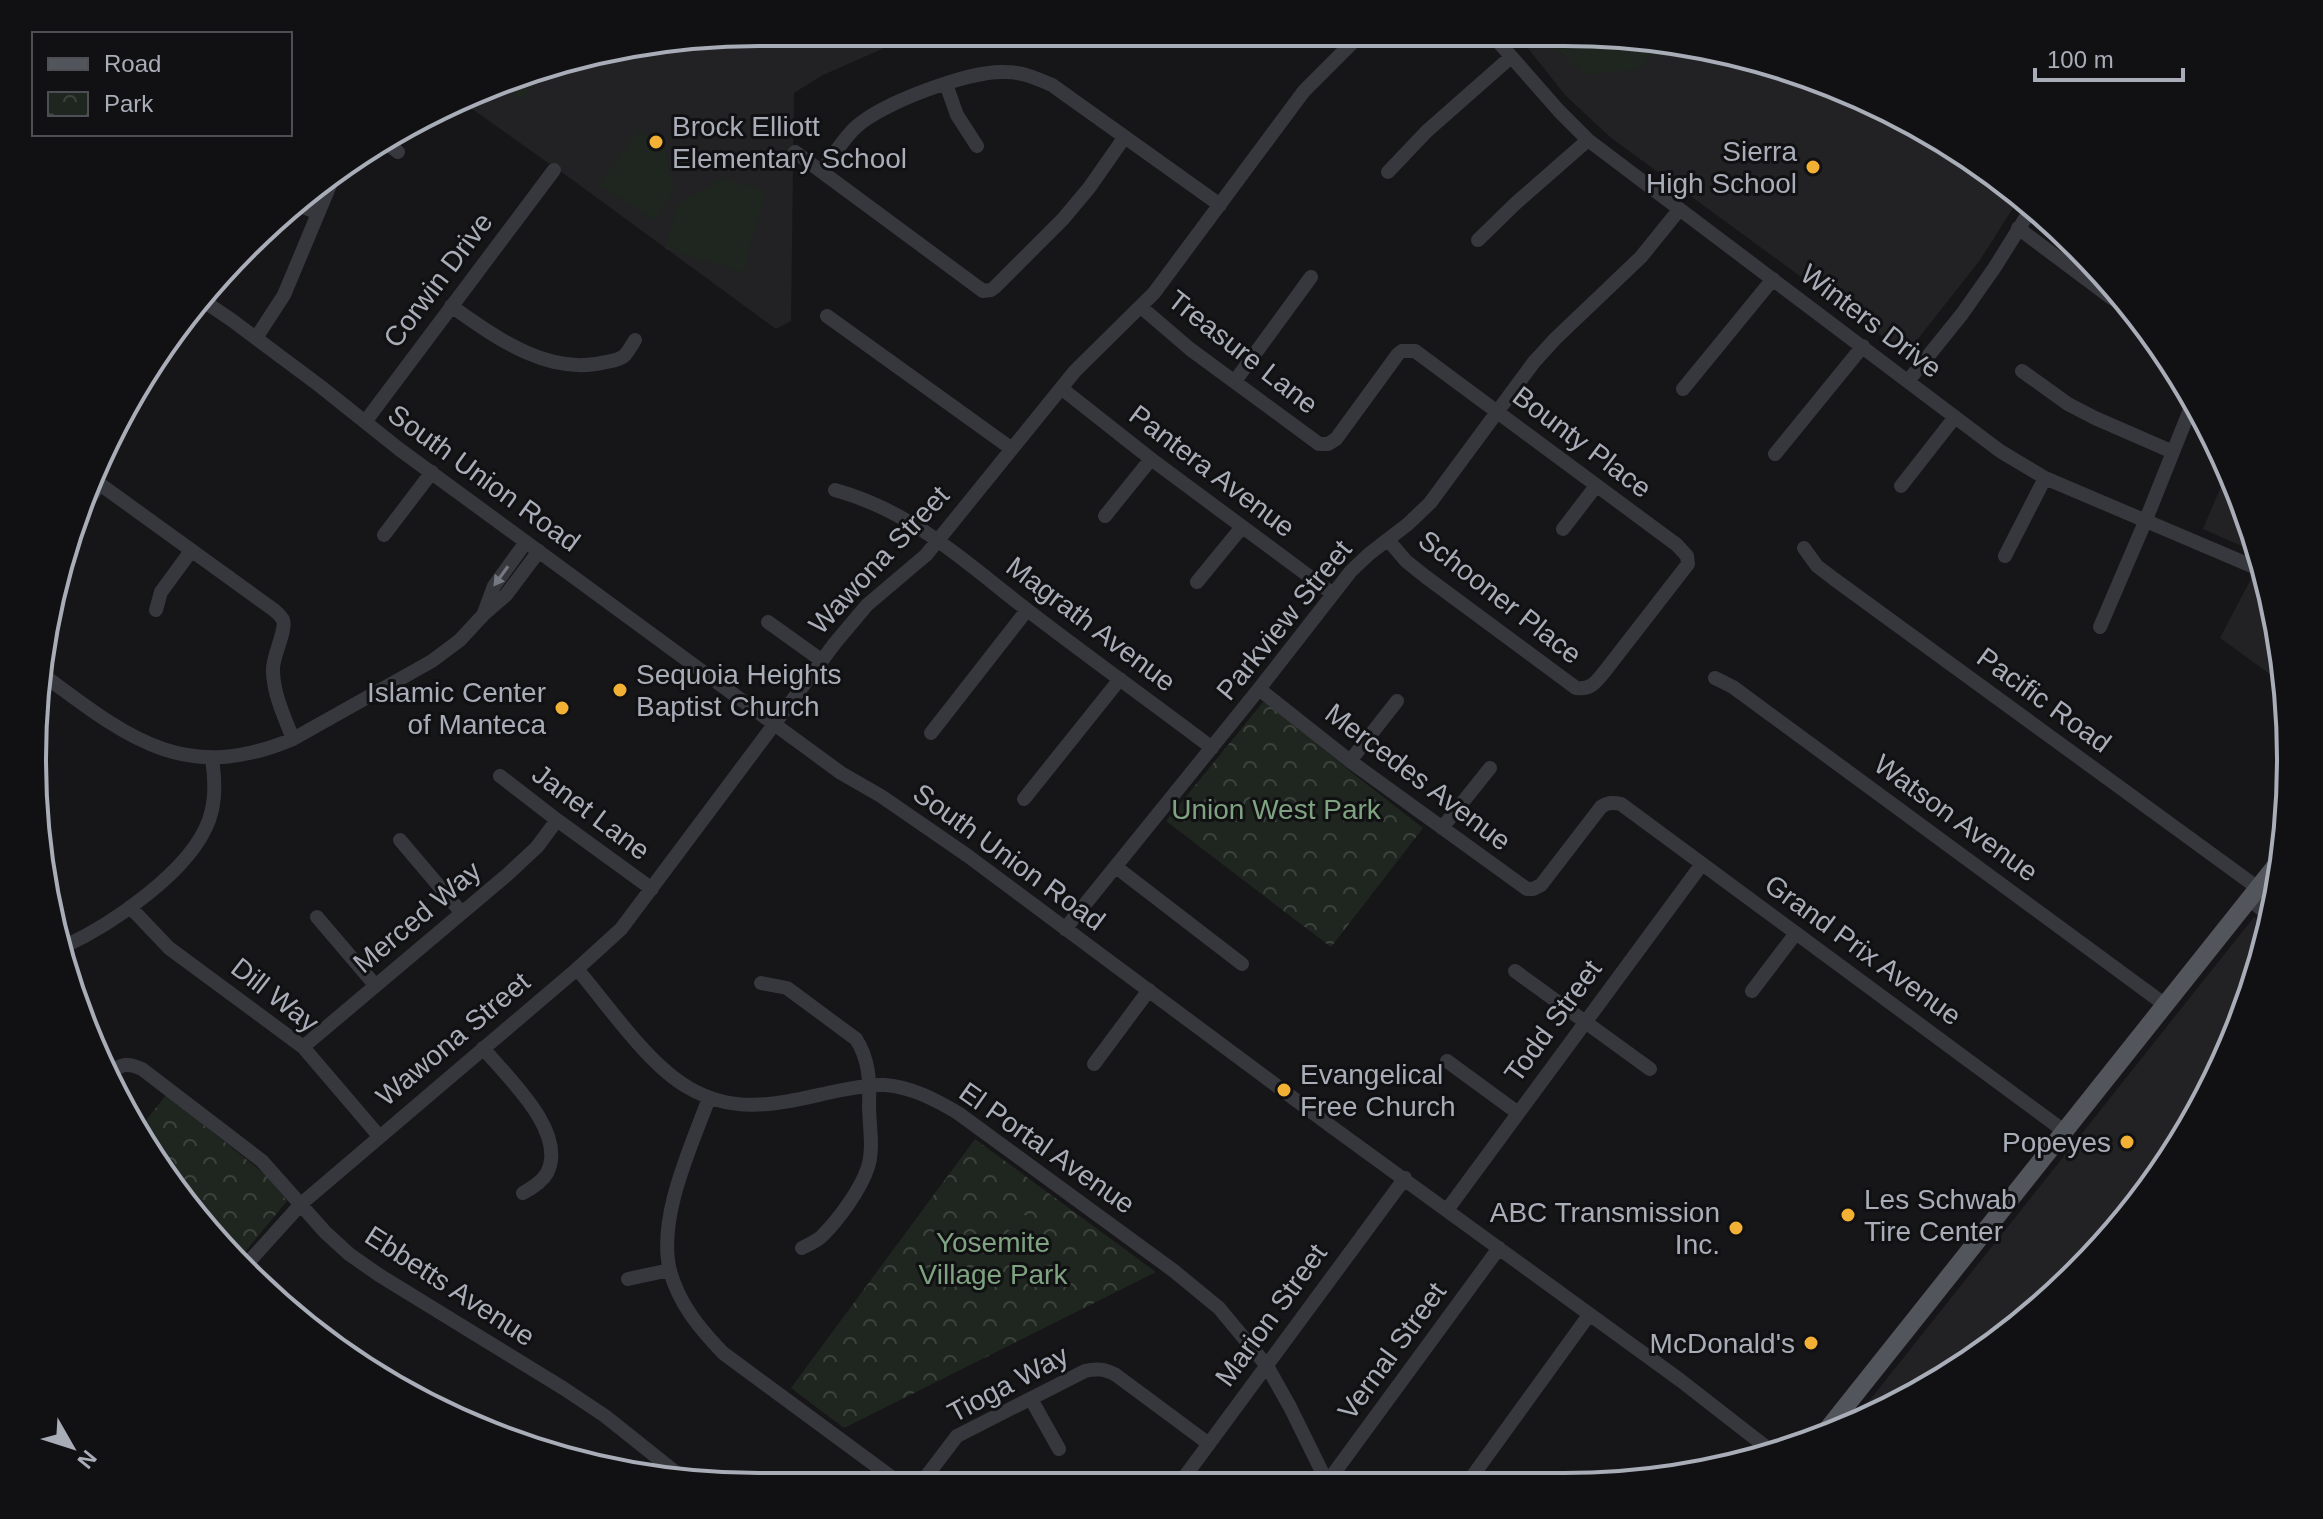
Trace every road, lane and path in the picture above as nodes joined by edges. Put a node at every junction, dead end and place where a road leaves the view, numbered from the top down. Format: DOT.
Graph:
graph roads {
  1 [pos="1338,46"];
  2 [pos="1502,46"];
  3 [pos="1511,57"];
  4 [pos="946,84"];
  5 [pos="1124,138"];
  6 [pos="1588,140"];
  7 [pos="977,146"];
  8 [pos="393,148"];
  9 [pos="398,152"];
  10 [pos="795,152"];
  11 [pos="554,170"];
  12 [pos="822,171"];
  13 [pos="1388,172"];
  14 [pos="327,191"];
  15 [pos="1220,205"];
  16 [pos="307,208"];
  17 [pos="1679,210"];
  18 [pos="318,213"];
  19 [pos="2026,216"];
  20 [pos="2018,228"];
  21 [pos="1478,240"];
  22 [pos="1311,277"];
  23 [pos="1773,279"];
  24 [pos="2092,281"];
  25 [pos="210,305"];
  26 [pos="451,306"];
  27 [pos="1141,307"];
  28 [pos="827,316"];
  29 [pos="256,338"];
  30 [pos="635,340"];
  31 [pos="1863,346"];
  32 [pos="2022,371"];
  33 [pos="1235,381"];
  34 [pos="1908,381"];
  35 [pos="1061,388"];
  36 [pos="1683,389"];
  37 [pos="1497,412"];
  38 [pos="2188,415"];
  39 [pos="1955,417"];
  40 [pos="365,422"];
  41 [pos="1349,422"];
  42 [pos="1012,449"];
  43 [pos="2173,452"];
  44 [pos="1775,454"];
  45 [pos="1151,459"];
  46 [pos="432,472"];
  47 [pos="2045,478"];
  48 [pos="101,484"];
  49 [pos="1596,486"];
  50 [pos="1901,486"];
  51 [pos="835,490"];
  52 [pos="1105,516"];
  53 [pos="2145,522"];
  54 [pos="1242,527"];
  55 [pos="1563,529"];
  56 [pos="384,535"];
  57 [pos="939,540"];
  58 [pos="1388,540"];
  59 [pos="526,542"];
  60 [pos="1804,548"];
  61 [pos="191,551"];
  62 [pos="539,551"];
  63 [pos="2005,556"];
  64 [pos="2250,565"];
  65 [pos="1197,582"];
  66 [pos="1333,594"];
  67 [pos="156,610"];
  68 [pos="1027,610"];
  69 [pos="484,614"];
  70 [pos="768,622"];
  71 [pos="2100,627"];
  72 [pos="821,660"];
  73 [pos="1715,678"];
  74 [pos="1120,679"];
  75 [pos="51,681"];
  76 [pos="1259,689"];
  77 [pos="1584,689"];
  78 [pos="1397,701"];
  79 [pos="774,723"];
  80 [pos="931,733"];
  81 [pos="293,739"];
  82 [pos="1212,748"];
  83 [pos="212,759"];
  84 [pos="1350,761"];
  85 [pos="1490,768"];
  86 [pos="500,776"];
  87 [pos="1024,799"];
  88 [pos="557,820"];
  89 [pos="1442,828"];
  90 [pos="400,840"];
  91 [pos="1702,864"];
  92 [pos="1116,867"];
  93 [pos="2267,877"];
  94 [pos="1547,878"];
  95 [pos="652,889"];
  96 [pos="2254,893"];
  97 [pos="2262,904"];
  98 [pos="130,907"];
  99 [pos="461,912"];
  100 [pos="317,917"];
  101 [pos="1065,929"];
  102 [pos="1796,933"];
  103 [pos="70,944"];
  104 [pos="1242,964"];
  105 [pos="577,969"];
  106 [pos="1515,971"];
  107 [pos="761,983"];
  108 [pos="375,985"];
  109 [pos="1149,990"];
  110 [pos="1752,991"];
  111 [pos="2164,1004"];
  112 [pos="1585,1022"];
  113 [pos="303,1047"];
  114 [pos="483,1048"];
  115 [pos="1447,1061"];
  116 [pos="1094,1064"];
  117 [pos="116,1068"];
  118 [pos="1650,1069"];
  119 [pos="870,1086"];
  120 [pos="709,1098"];
  121 [pos="1518,1113"];
  122 [pos="2064,1131"];
  123 [pos="379,1136"];
  124 [pos="1405,1178"];
  125 [pos="523,1193"];
  126 [pos="301,1204"];
  127 [pos="1447,1210"];
  128 [pos="802,1248"];
  129 [pos="1499,1248"];
  130 [pos="251,1260"];
  131 [pos="670,1270"];
  132 [pos="628,1279"];
  133 [pos="1589,1315"];
  134 [pos="1267,1366"];
  135 [pos="1031,1399"];
  136 [pos="1835,1420"];
  137 [pos="1209,1444"];
  138 [pos="1763,1444"];
  139 [pos="1059,1449"];
  140 [pos="669,1467"];
  141 [pos="886,1473"];
  142 [pos="929,1473"];
  143 [pos="1187,1473"];
  144 [pos="1322,1473"];
  145 [pos="1335,1473"];
  146 [pos="1475,1473"];
  1 -- 15 [label="street, Wawona Street"];
  2 -- 3 [label="street, Winters Drive"];
  3 -- 6 [label="street, Winters Drive"];
  3 -- 13 [label="street"];
  4 -- 5 [label="street"];
  4 -- 7 [label="street"];
  4 -- 12 [label="street"];
  5 -- 12 [label="street"];
  5 -- 15 [label="street"];
  6 -- 17 [label="street, Winters Drive"];
  6 -- 21 [label="street"];
  8 -- 9 [label="street"];
  10 -- 12 [label="street"];
  11 -- 26 [label="street, Corwin Drive"];
  14 -- 18 [label="street"];
  15 -- 27 [label="street, Wawona Street"];
  16 -- 18 [label="street"];
  17 -- 23 [label="street, Winters Drive"];
  17 -- 37 [label="street, Parkview Street"];
  18 -- 29 [label="street"];
  19 -- 20 [label="street"];
  20 -- 24 [label="street"];
  20 -- 34 [label="street"];
  22 -- 33 [label="street"];
  23 -- 31 [label="street, Winters Drive"];
  23 -- 36 [label="street"];
  25 -- 29 [label="street, South Union Road"];
  26 -- 30 [label="street"];
  26 -- 40 [label="street, Corwin Drive"];
  27 -- 33 [label="street, Treasure Lane"];
  27 -- 35 [label="street, Wawona Street"];
  28 -- 42 [label="street"];
  29 -- 40 [label="street, South Union Road"];
  31 -- 34 [label="street, Winters Drive"];
  31 -- 44 [label="street"];
  32 -- 43 [label="street"];
  33 -- 41 [label="street, Treasure Lane"];
  34 -- 39 [label="street, Winters Drive"];
  35 -- 42 [label="street, Wawona Street"];
  35 -- 45 [label="street, Pantera Avenue"];
  37 -- 41 [label="street, Bounty Place"];
  37 -- 49 [label="street, Bounty Place"];
  37 -- 58 [label="street, Parkview Street"];
  38 -- 43 [label="street"];
  39 -- 47 [label="street, Winters Drive"];
  39 -- 50 [label="street"];
  40 -- 46 [label="street, South Union Road"];
  42 -- 57 [label="street, Wawona Street"];
  43 -- 53 [label="street"];
  45 -- 52 [label="street"];
  45 -- 54 [label="street, Pantera Avenue"];
  46 -- 56 [label="street"];
  46 -- 59 [label="street, South Union Road"];
  47 -- 53 [label="street, Winters Drive"];
  47 -- 63 [label="street"];
  48 -- 61 [label="street"];
  49 -- 55 [label="street"];
  49 -- 77 [label="street, Bounty Place"];
  51 -- 57 [label="street, Magrath Avenue"];
  53 -- 64 [label="street, Winters Drive"];
  53 -- 71 [label="street"];
  54 -- 65 [label="street"];
  54 -- 66 [label="street, Pantera Avenue"];
  57 -- 68 [label="street, Magrath Avenue"];
  57 -- 72 [label="street, Wawona Street"];
  58 -- 66 [label="street, Parkview Street"];
  58 -- 77 [label="street, Schooner Place"];
  59 -- 62 [label="street, South Union Road"];
  59 -- 69 [label="street, one-way"];
  60 -- 96 [label="street, Pacific Road"];
  61 -- 67 [label="street"];
  61 -- 81 [label="street"];
  62 -- 69 [label="street"];
  62 -- 79 [label="street, South Union Road"];
  66 -- 76 [label="street, Parkview Street"];
  68 -- 74 [label="street, Magrath Avenue"];
  68 -- 80 [label="street"];
  69 -- 81 [label="street"];
  70 -- 72 [label="street"];
  72 -- 79 [label="street, Wawona Street"];
  73 -- 111 [label="street, Watson Avenue"];
  74 -- 82 [label="street, Magrath Avenue"];
  74 -- 87 [label="street"];
  75 -- 83 [label="street"];
  76 -- 82 [label="street, Parkview Street"];
  76 -- 84 [label="street, Mercedes Avenue"];
  78 -- 84 [label="street"];
  79 -- 95 [label="street, Wawona Street"];
  79 -- 101 [label="street, South Union Road"];
  81 -- 83 [label="street"];
  82 -- 92 [label="street, Parkview Street"];
  83 -- 98 [label="street"];
  84 -- 89 [label="street, Mercedes Avenue"];
  85 -- 89 [label="street"];
  86 -- 88 [label="street, Janet Lane"];
  88 -- 95 [label="street, Janet Lane"];
  88 -- 99 [label="street, Merced Way"];
  89 -- 94 [label="street, Mercedes Avenue"];
  90 -- 99 [label="street"];
  91 -- 94 [label="street, Grand Prix Avenue"];
  91 -- 102 [label="street, Grand Prix Avenue"];
  91 -- 112 [label="street, Todd Street"];
  92 -- 101 [label="street, Parkview Street"];
  92 -- 104 [label="street"];
  93 -- 96 [label="main road"];
  95 -- 105 [label="street, Wawona Street"];
  96 -- 97 [label="street, Pacific Road"];
  96 -- 111 [label="main road"];
  98 -- 103 [label="street"];
  98 -- 113 [label="street, Dill Way"];
  99 -- 108 [label="street, Merced Way"];
  100 -- 108 [label="street"];
  101 -- 109 [label="street, South Union Road"];
  102 -- 110 [label="street"];
  102 -- 122 [label="street, Grand Prix Avenue"];
  105 -- 114 [label="street, Wawona Street"];
  105 -- 120 [label="street, El Portal Avenue"];
  106 -- 112 [label="street"];
  107 -- 119 [label="street"];
  108 -- 113 [label="street, Merced Way"];
  109 -- 116 [label="street"];
  109 -- 124 [label="street, South Union Road"];
  111 -- 122 [label="main road"];
  112 -- 118 [label="street"];
  112 -- 121 [label="street, Todd Street"];
  113 -- 123 [label="street, Dill Way"];
  114 -- 123 [label="street, Wawona Street"];
  114 -- 125 [label="street"];
  115 -- 121 [label="street"];
  117 -- 126 [label="street, Ebbetts Avenue"];
  119 -- 120 [label="street, El Portal Avenue"];
  119 -- 128 [label="street"];
  119 -- 134 [label="street, El Portal Avenue"];
  120 -- 131 [label="street"];
  121 -- 127 [label="street, Todd Street"];
  122 -- 136 [label="main road"];
  123 -- 126 [label="street, Wawona Street"];
  124 -- 127 [label="street, South Union Road"];
  124 -- 134 [label="street, Marion Street"];
  126 -- 130 [label="street, Wawona Street"];
  126 -- 140 [label="street, Ebbetts Avenue"];
  127 -- 129 [label="street, South Union Road"];
  129 -- 133 [label="street, South Union Road"];
  129 -- 145 [label="street, Vernal Street"];
  131 -- 132 [label="street"];
  131 -- 141 [label="street"];
  133 -- 138 [label="street, South Union Road"];
  133 -- 146 [label="street"];
  134 -- 137 [label="street, Marion Street"];
  134 -- 144 [label="street, El Portal Avenue"];
  135 -- 137 [label="street, Tioga Way"];
  135 -- 139 [label="street"];
  135 -- 142 [label="street, Tioga Way"];
  137 -- 143 [label="street, Marion Street"];
}
